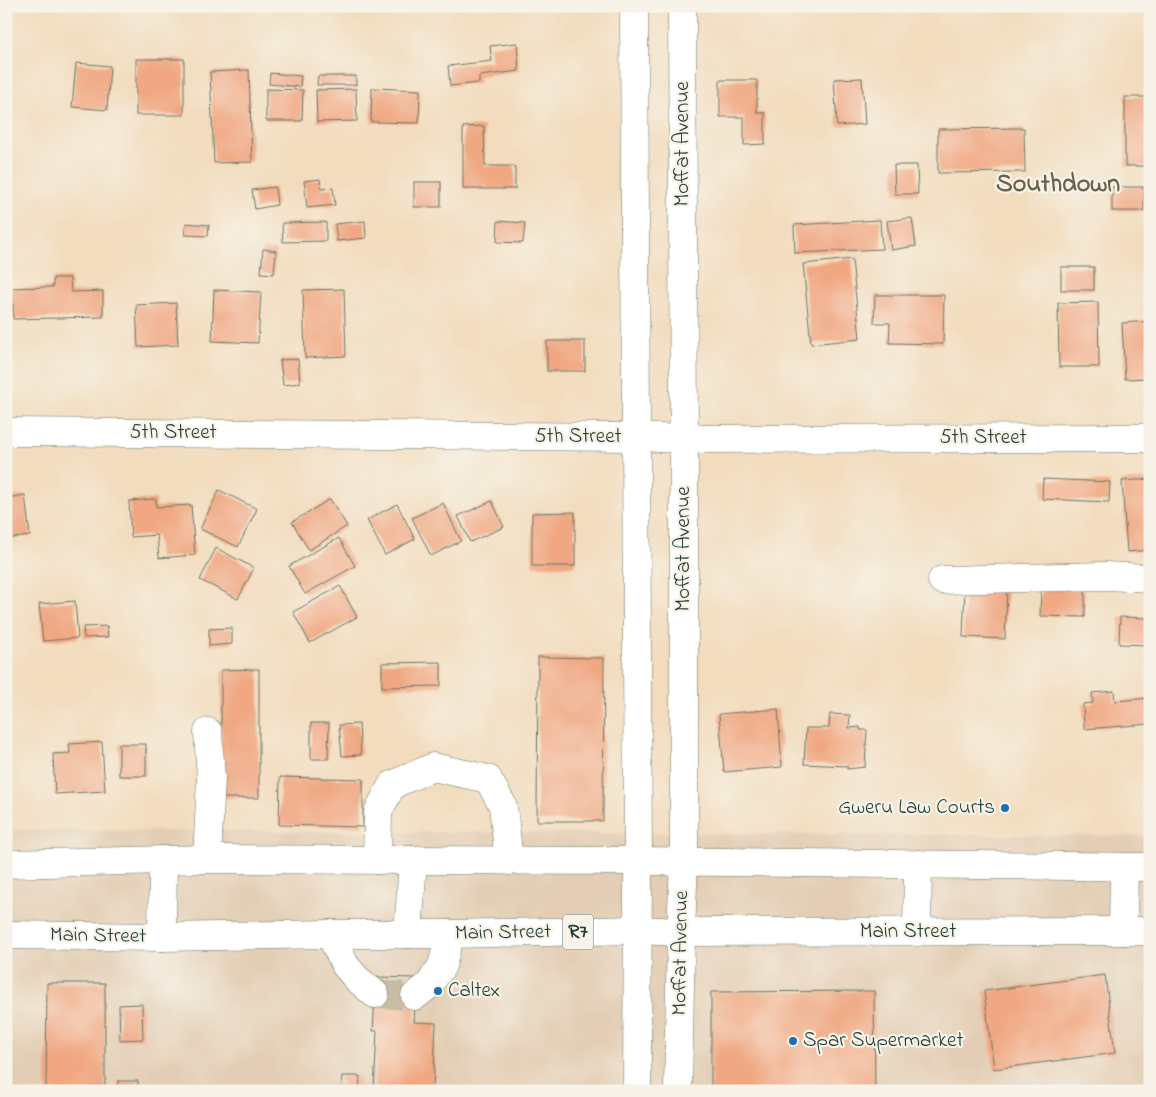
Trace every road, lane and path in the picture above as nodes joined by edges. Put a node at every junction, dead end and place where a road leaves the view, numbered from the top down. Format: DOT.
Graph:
graph roads {
  1 [pos="634,6"];
  2 [pos="682,6"];
  3 [pos="6,432"];
  4 [pos="636,437"];
  5 [pos="1150,438"];
  6 [pos="684,440"];
  7 [pos="1150,578"];
  8 [pos="942,580"];
  9 [pos="208,732"];
  10 [pos="207,859"];
  11 [pos="163,860"];
  12 [pos="377,860"];
  13 [pos="413,860"];
  14 [pos="509,861"];
  15 [pos="638,861"];
  16 [pos="684,862"];
  17 [pos="6,864"];
  18 [pos="918,864"];
  19 [pos="1137,867"];
  20 [pos="638,930"];
  21 [pos="1123,931"];
  22 [pos="1150,931"];
  23 [pos="681,932"];
  24 [pos="917,932"];
  25 [pos="330,934"];
  26 [pos="408,934"];
  27 [pos="450,934"];
  28 [pos="6,935"];
  29 [pos="162,937"];
  30 [pos="375,994"];
  31 [pos="415,996"];
  32 [pos="636,1091"];
  33 [pos="678,1091"];
  1 -- 4 [label="main road, Moffat Avenue"];
  2 -- 6 [label="main road, Moffat Avenue"];
  3 -- 4 [label="main road, 5th Street"];
  4 -- 6 [label="main road, 5th Street"];
  4 -- 15 [label="main road, Moffat Avenue"];
  5 -- 6 [label="main road, 5th Street"];
  6 -- 16 [label="main road, Moffat Avenue"];
  7 -- 8 [label="main road"];
  9 -- 10 [label="main road"];
  10 -- 11 [label="main road"];
  10 -- 12 [label="main road"];
  11 -- 17 [label="main road"];
  11 -- 29 [label="main road"];
  12 -- 13 [label="main road"];
  12 -- 14 [label="main road"];
  13 -- 14 [label="main road"];
  13 -- 26 [label="main road"];
  14 -- 15 [label="main road"];
  15 -- 16 [label="main road"];
  15 -- 20 [label="main road, Moffat Avenue"];
  16 -- 18 [label="main road"];
  16 -- 23 [label="main road, Moffat Avenue"];
  18 -- 19 [label="main road"];
  18 -- 24 [label="main road"];
  19 -- 21 [label="main road"];
  20 -- 23 [label="main road, Main Street / R7"];
  20 -- 27 [label="main road, Main Street / R7"];
  20 -- 32 [label="main road, Moffat Avenue"];
  21 -- 22 [label="main road, Main Street / R7"];
  21 -- 24 [label="main road, Main Street / R7"];
  23 -- 24 [label="main road, Main Street / R7"];
  23 -- 33 [label="main road, Moffat Avenue"];
  25 -- 26 [label="main road, Main Street / R7"];
  25 -- 29 [label="main road, Main Street / R7"];
  25 -- 30 [label="main road"];
  26 -- 27 [label="main road, Main Street / R7"];
  27 -- 31 [label="main road"];
  28 -- 29 [label="main road, Main Street / R7"];
}
